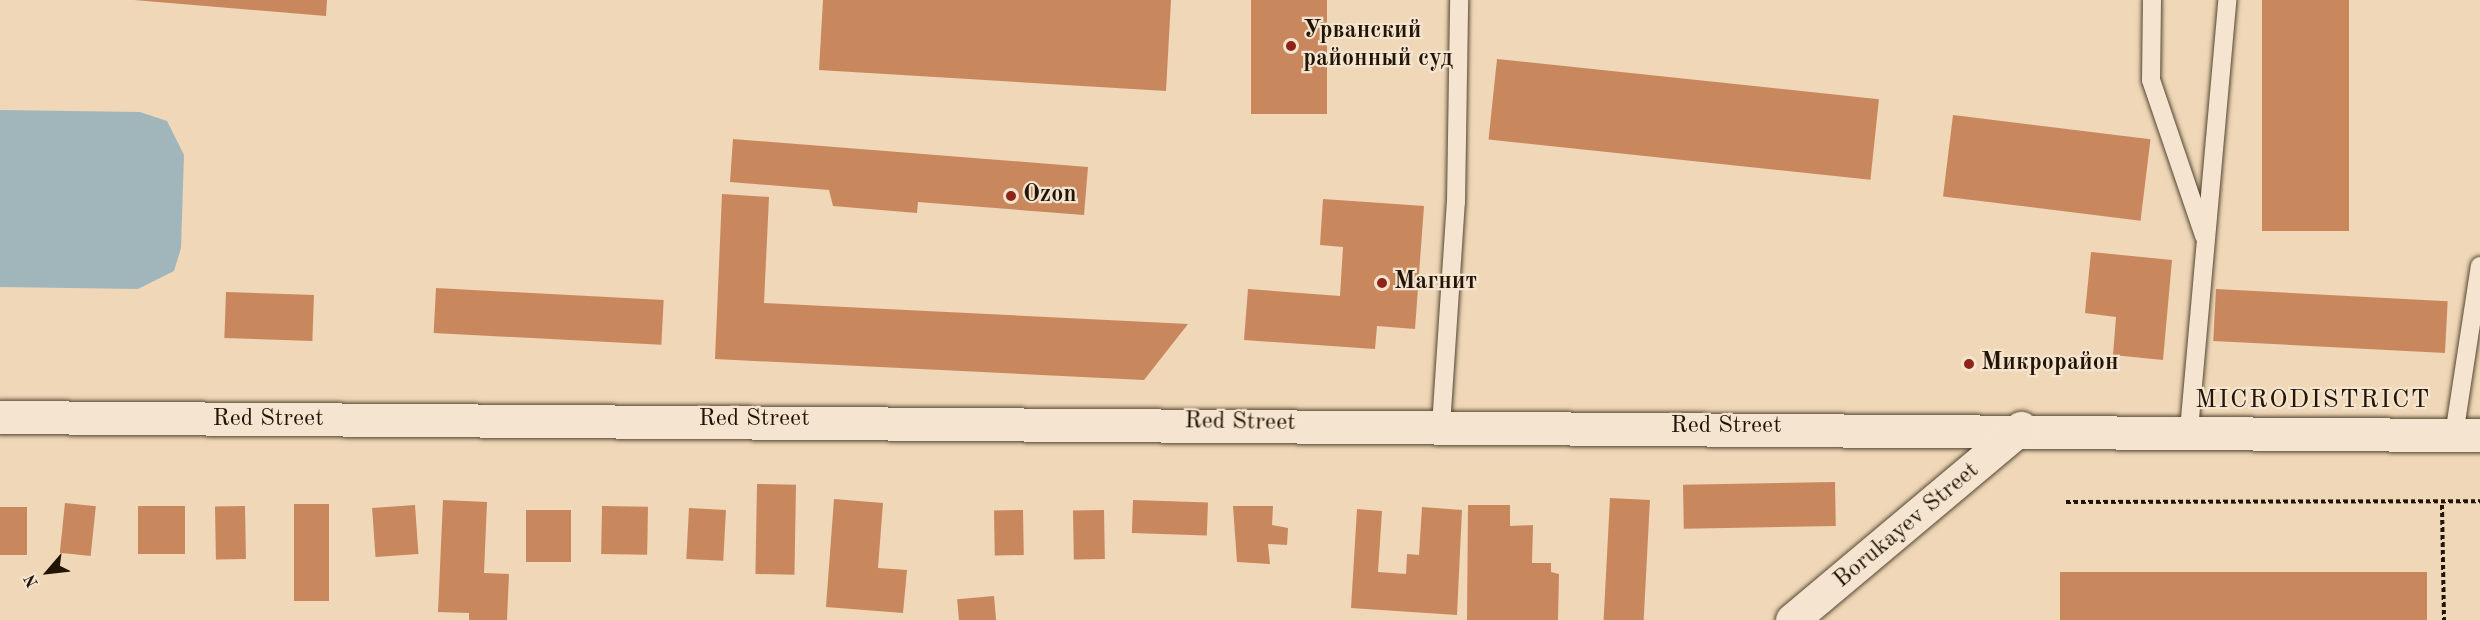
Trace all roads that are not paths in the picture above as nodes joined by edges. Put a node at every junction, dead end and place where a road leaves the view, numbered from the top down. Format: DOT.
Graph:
graph roads {
  1 [pos="1459,0"];
  2 [pos="2152,0"];
  3 [pos="2227,0"];
  4 [pos="2206,240"];
  5 [pos="2480,266"];
  6 [pos="0,417"];
  7 [pos="1441,426"];
  8 [pos="2021,429"];
  9 [pos="2189,430"];
  10 [pos="2467,435"];
  11 [pos="1792,620"];
  1 -- 7 [label="lane"];
  2 -- 4 [label="lane"];
  3 -- 4 [label="lane"];
  4 -- 9 [label="lane"];
  5 -- 10 [label="lane"];
  6 -- 7 [label="street, Red Street"];
  7 -- 8 [label="street, Red Street"];
  8 -- 9 [label="street, Red Street"];
  8 -- 11 [label="street, Borukayev Street"];
  9 -- 10 [label="street, Red Street"];
}
